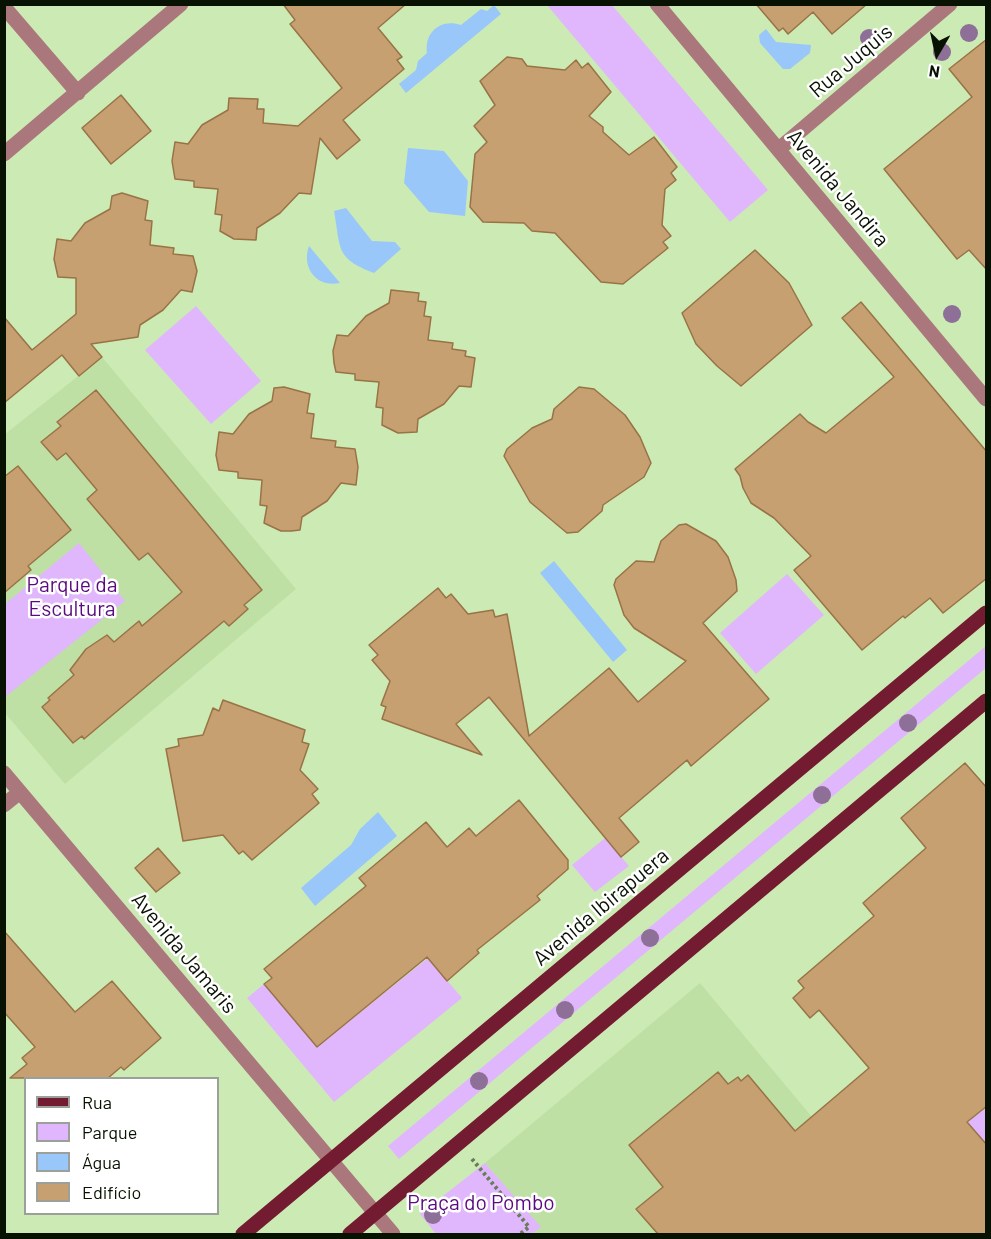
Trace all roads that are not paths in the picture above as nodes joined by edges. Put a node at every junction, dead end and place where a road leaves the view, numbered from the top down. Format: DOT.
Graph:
graph roads {
  1 [pos="181,4"];
  2 [pos="657,4"];
  3 [pos="950,4"];
  4 [pos="4,7"];
  5 [pos="78,93"];
  6 [pos="779,149"];
  7 [pos="4,154"];
  8 [pos="987,399"];
  9 [pos="987,613"];
  10 [pos="987,701"];
  11 [pos="4,773"];
  12 [pos="20,792"];
  13 [pos="4,805"];
  14 [pos="331,1160"];
  15 [pos="375,1213"];
  16 [pos="243,1234"];
  17 [pos="350,1234"];
  18 [pos="393,1234"];
  1 -- 5 [label="street"];
  2 -- 6 [label="street, Avenida Jandira"];
  3 -- 6 [label="street, Rua Juquis"];
  4 -- 5 [label="street"];
  5 -- 7 [label="street"];
  6 -- 8 [label="street, Avenida Jandira"];
  9 -- 14 [label="main road, Avenida Ibirapuera"];
  10 -- 15 [label="main road"];
  11 -- 12 [label="street, Avenida Jamaris"];
  12 -- 13 [label="street"];
  12 -- 14 [label="street, Avenida Jamaris"];
  14 -- 15 [label="street, Avenida Jamaris"];
  14 -- 16 [label="main road, Avenida Ibirapuera"];
  15 -- 17 [label="main road"];
  15 -- 18 [label="street, Avenida Jamaris"];
}
